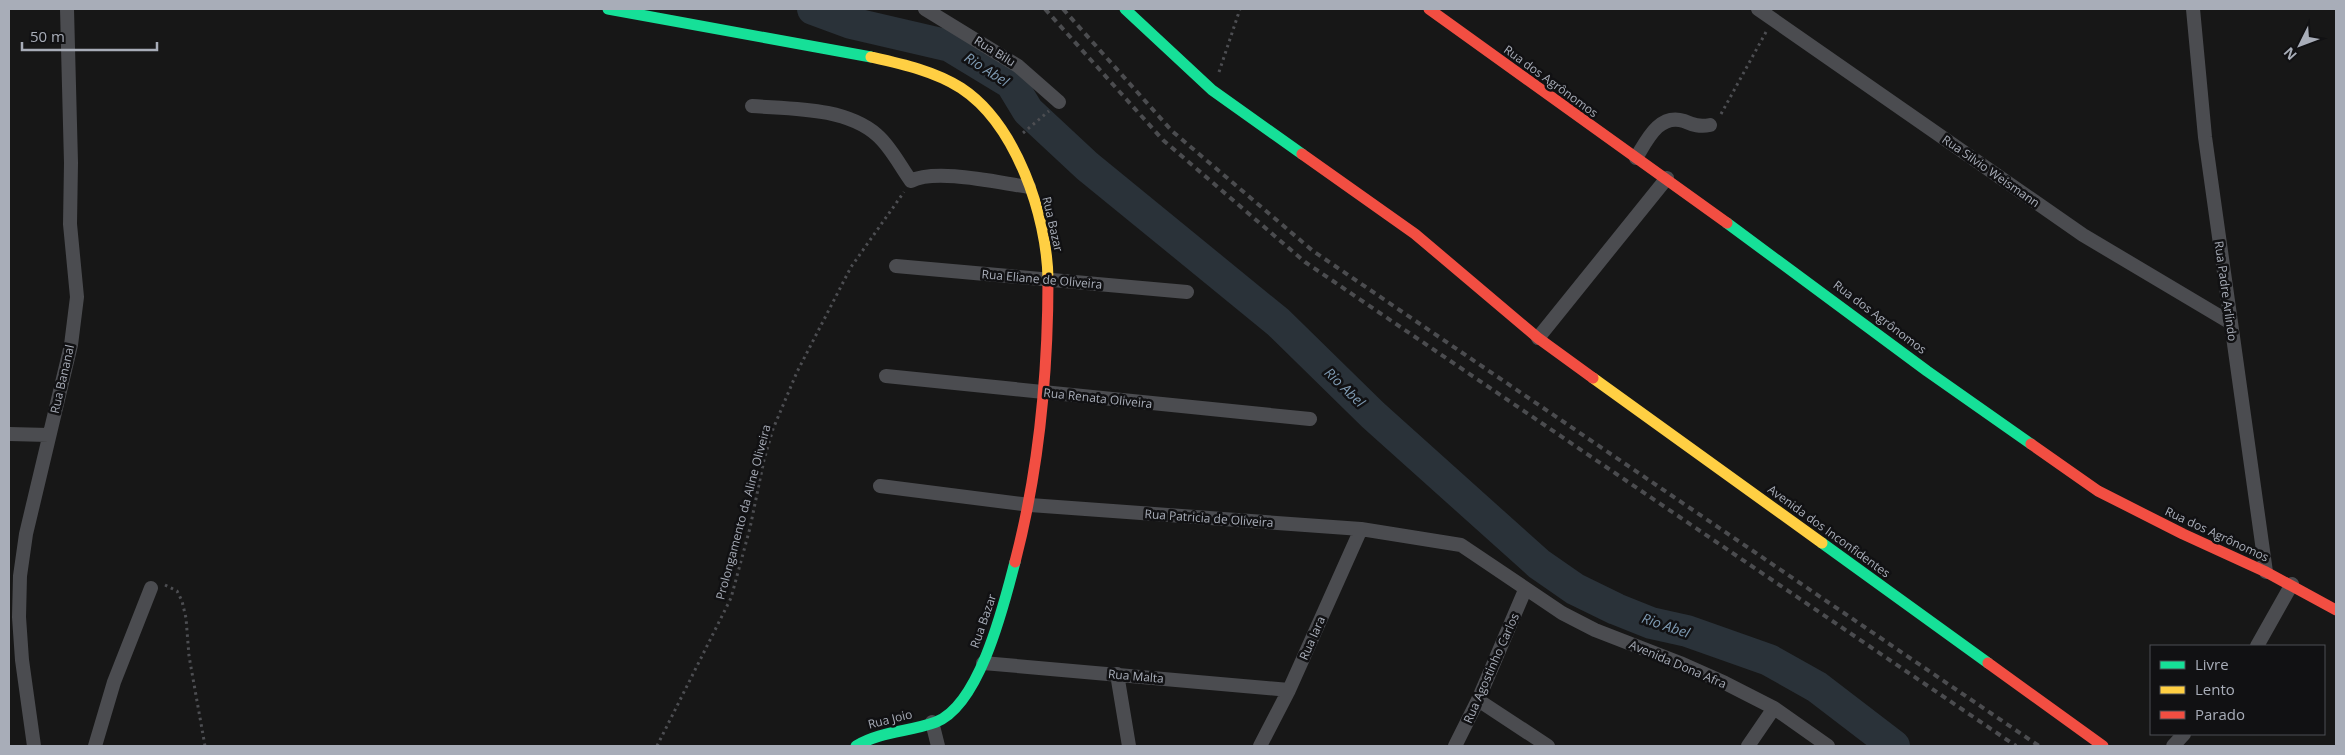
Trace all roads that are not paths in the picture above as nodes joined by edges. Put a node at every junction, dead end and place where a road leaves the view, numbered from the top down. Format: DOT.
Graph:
graph roads {
  1 [pos="67,9"];
  2 [pos="608,9"];
  3 [pos="925,9"];
  4 [pos="1125,9"];
  5 [pos="1430,9"];
  6 [pos="1758,9"];
  7 [pos="2193,9"];
  8 [pos="1774,14"];
  9 [pos="752,106"];
  10 [pos="1054,106"];
  11 [pos="1710,125"];
  12 [pos="1636,158"];
  13 [pos="1667,178"];
  14 [pos="1029,187"];
  15 [pos="896,266"];
  16 [pos="1048,279"];
  17 [pos="1187,292"];
  18 [pos="2230,323"];
  19 [pos="1538,338"];
  20 [pos="886,376"];
  21 [pos="1043,392"];
  22 [pos="1310,420"];
  23 [pos="9,434"];
  24 [pos="49,435"];
  25 [pos="880,486"];
  26 [pos="1030,504"];
  27 [pos="1361,529"];
  28 [pos="2266,572"];
  29 [pos="2292,584"];
  30 [pos="151,588"];
  31 [pos="1525,590"];
  32 [pos="2336,610"];
  33 [pos="2258,645"];
  34 [pos="983,663"];
  35 [pos="1117,674"];
  36 [pos="1289,690"];
  37 [pos="1478,700"];
  38 [pos="1774,708"];
  39 [pos="932,722"];
  40 [pos="2183,735"];
  41 [pos="34,746"];
  42 [pos="95,746"];
  43 [pos="856,746"];
  44 [pos="938,746"];
  45 [pos="1129,746"];
  46 [pos="1260,746"];
  47 [pos="1456,746"];
  48 [pos="1548,746"];
  49 [pos="1748,746"];
  50 [pos="1828,746"];
  51 [pos="2103,746"];
  52 [pos="2173,746"];
  1 -- 24 [label="street, Rua Bananal"];
  2 -- 14 [label="street, Rua Bazar"];
  3 -- 10 [label="street, Rua Bilu"];
  4 -- 19 [label="street, Avenida dos Inconfidentes"];
  5 -- 12 [label="street, Rua dos Agrônomos"];
  6 -- 8 [label="street, Rua Silvio Weismann"];
  7 -- 18 [label="street, Rua Padre Arlindo"];
  8 -- 18 [label="street, Rua Silvio Weismann"];
  9 -- 14 [label="street"];
  11 -- 12 [label="street"];
  12 -- 13 [label="street, Rua dos Agrônomos"];
  13 -- 19 [label="street"];
  13 -- 28 [label="street, Rua dos Agrônomos"];
  14 -- 16 [label="street, Rua Bazar"];
  15 -- 16 [label="street, Rua Eliane de Oliveira"];
  16 -- 17 [label="street, Rua Eliane de Oliveira"];
  16 -- 21 [label="street, Rua Bazar"];
  18 -- 28 [label="street, Rua Padre Arlindo"];
  19 -- 51 [label="street, Avenida dos Inconfidentes"];
  20 -- 21 [label="street, Rua Renata Oliveira"];
  21 -- 22 [label="street, Rua Renata Oliveira"];
  21 -- 26 [label="street, Rua Bazar"];
  23 -- 24 [label="street"];
  24 -- 41 [label="street, Rua Bananal"];
  25 -- 26 [label="street, Rua Patricia de Oliveira"];
  26 -- 27 [label="street, Rua Patricia de Oliveira"];
  26 -- 34 [label="street, Rua Bazar"];
  27 -- 31 [label="street, Rua Patricia de Oliveira"];
  27 -- 36 [label="street, Rua Iara"];
  28 -- 29 [label="street, Rua dos Agrônomos"];
  29 -- 32 [label="street, Rua dos Agrônomos"];
  29 -- 33 [label="street"];
  30 -- 42 [label="street"];
  31 -- 37 [label="street, Rua Agostinho Carlos"];
  31 -- 38 [label="street, Avenida Dona Afra"];
  34 -- 35 [label="street, Rua Malta"];
  34 -- 39 [label="street, Rua Bazar"];
  35 -- 36 [label="street, Rua Malta"];
  35 -- 45 [label="street"];
  36 -- 46 [label="street, Rua Iara"];
  37 -- 47 [label="street, Rua Agostinho Carlos"];
  37 -- 48 [label="street"];
  38 -- 49 [label="street"];
  38 -- 50 [label="street, Avenida Dona Afra"];
  39 -- 43 [label="street, Rua Joio"];
  39 -- 44 [label="street"];
  40 -- 52 [label="street"];
}
